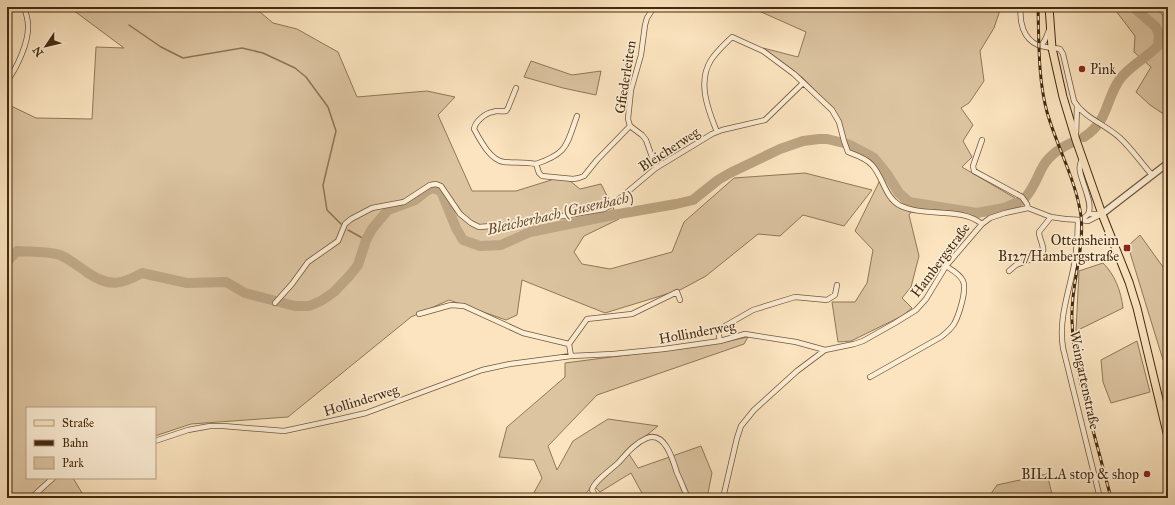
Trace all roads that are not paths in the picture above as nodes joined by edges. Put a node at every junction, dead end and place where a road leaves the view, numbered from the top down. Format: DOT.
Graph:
graph roads {
  1 [pos="24,7"];
  2 [pos="654,7"];
  3 [pos="1021,7"];
  4 [pos="1049,7"];
  5 [pos="1050,26"];
  6 [pos="1041,46"];
  7 [pos="1052,48"];
  8 [pos="7,81"];
  9 [pos="803,83"];
  10 [pos="516,88"];
  11 [pos="1076,106"];
  12 [pos="577,116"];
  13 [pos="630,126"];
  14 [pos="717,132"];
  15 [pos="982,140"];
  16 [pos="1076,140"];
  17 [pos="1082,158"];
  18 [pos="1168,163"];
  19 [pos="536,164"];
  20 [pos="656,168"];
  21 [pos="1152,175"];
  22 [pos="1028,208"];
  23 [pos="1088,214"];
  24 [pos="1102,214"];
  25 [pos="1051,217"];
  26 [pos="1079,220"];
  27 [pos="982,224"];
  28 [pos="946,266"];
  29 [pos="1009,271"];
  30 [pos="837,285"];
  31 [pos="680,300"];
  32 [pos="276,301"];
  33 [pos="420,314"];
  34 [pos="720,341"];
  35 [pos="569,344"];
  36 [pos="825,350"];
  37 [pos="571,356"];
  38 [pos="870,377"];
  39 [pos="1168,437"];
  40 [pos="156,441"];
  41 [pos="52,479"];
  42 [pos="31,498"];
  43 [pos="597,498"];
  44 [pos="688,498"];
  45 [pos="722,498"];
  46 [pos="1100,498"];
  1 -- 8 [label="street"];
  2 -- 13 [label="street, Gfiederleiten"];
  3 -- 6 [label="street"];
  4 -- 5 [label="main road"];
  5 -- 6 [label="street"];
  5 -- 7 [label="main road"];
  6 -- 7 [label="street"];
  7 -- 11 [label="street"];
  7 -- 16 [label="main road"];
  9 -- 14 [label="street, Bleicherweg"];
  9 -- 14 [label="street"];
  9 -- 27 [label="street"];
  10 -- 19 [label="street"];
  11 -- 16 [label="street"];
  11 -- 21 [label="street"];
  12 -- 19 [label="street"];
  13 -- 19 [label="street"];
  13 -- 20 [label="street, Gfiederleiten"];
  14 -- 20 [label="street, Bleicherweg"];
  15 -- 22 [label="street"];
  16 -- 17 [label="main road"];
  17 -- 23 [label="street"];
  17 -- 24 [label="main road"];
  18 -- 21 [label="street"];
  20 -- 32 [label="street, Bleicherweg"];
  21 -- 24 [label="street"];
  22 -- 25 [label="street"];
  22 -- 27 [label="street, Hambergstraße"];
  23 -- 24 [label="street"];
  23 -- 26 [label="street"];
  24 -- 26 [label="street"];
  24 -- 39 [label="main road"];
  25 -- 26 [label="street"];
  25 -- 29 [label="street"];
  26 -- 46 [label="street, Weingartenstraße"];
  27 -- 28 [label="street, Hambergstraße"];
  28 -- 36 [label="street, Hambergstraße"];
  28 -- 38 [label="street"];
  30 -- 34 [label="street"];
  31 -- 35 [label="street"];
  33 -- 35 [label="street"];
  34 -- 36 [label="street, Hollinderweg"];
  34 -- 37 [label="street, Hollinderweg"];
  35 -- 37 [label="street"];
  36 -- 45 [label="street, Hambergstraße"];
  37 -- 40 [label="street, Hollinderweg"];
  41 -- 42 [label="street"];
  43 -- 44 [label="street"];
}
